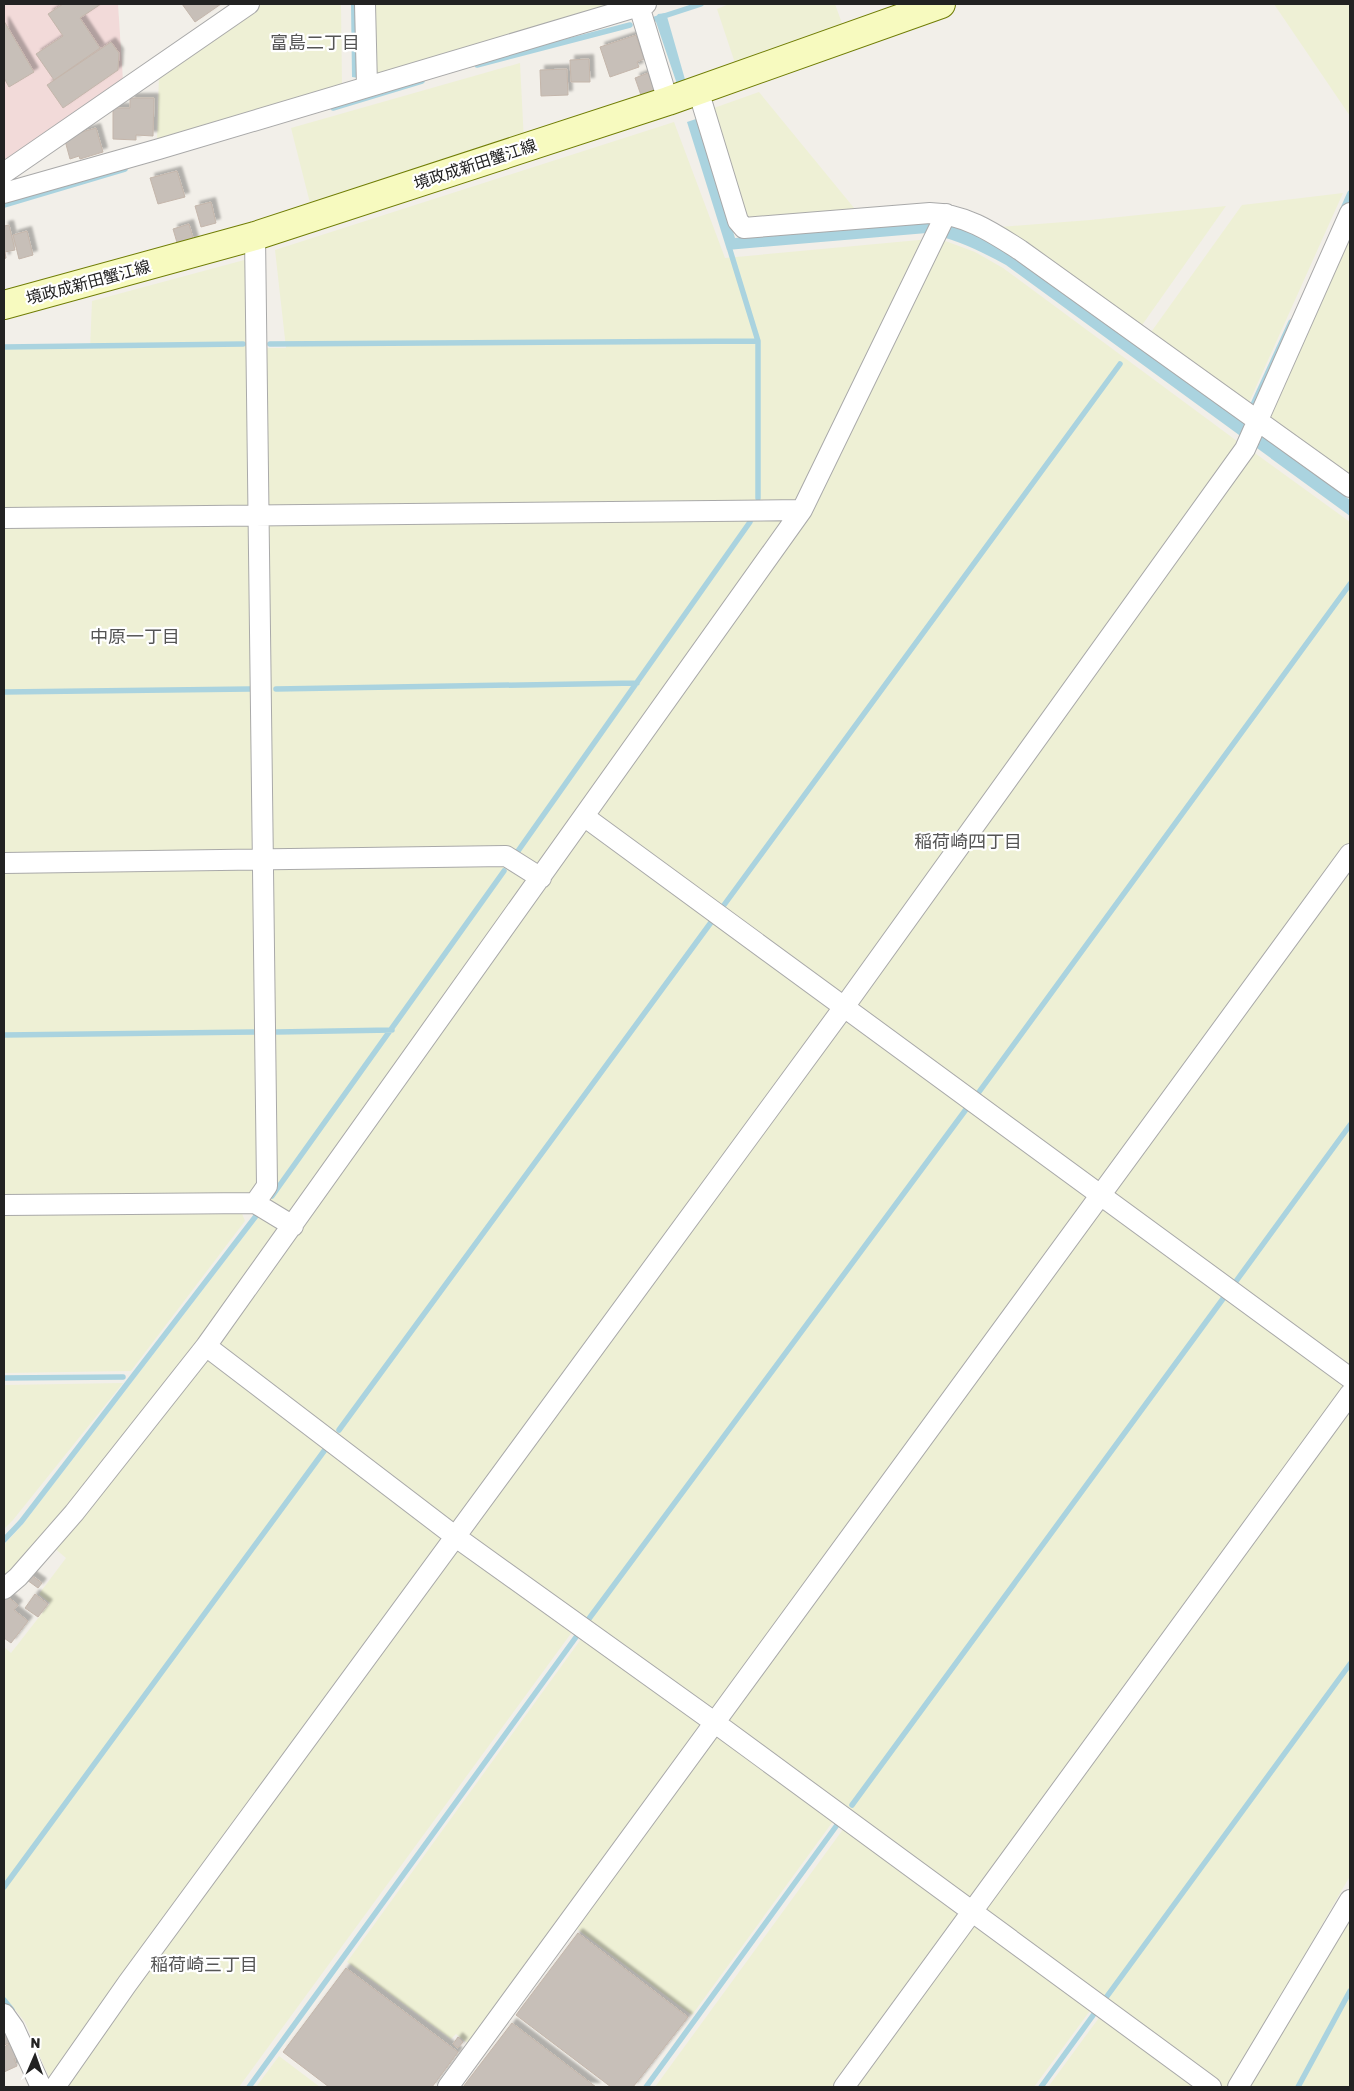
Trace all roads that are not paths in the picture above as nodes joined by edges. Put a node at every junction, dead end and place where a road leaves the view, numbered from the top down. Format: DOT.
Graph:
graph roads {
  1 [pos="249,4"];
  2 [pos="365,4"];
  3 [pos="642,5"];
  4 [pos="927,6"];
  5 [pos="367,86"];
  6 [pos="698,90"];
  7 [pos="668,101"];
  8 [pos="4,173"];
  9 [pos="4,193"];
  10 [pos="1350,213"];
  11 [pos="945,216"];
  12 [pos="255,236"];
  13 [pos="4,306"];
  14 [pos="1258,420"];
  15 [pos="1350,487"];
  16 [pos="802,510"];
  17 [pos="258,514"];
  18 [pos="4,518"];
  19 [pos="584,817"];
  20 [pos="1350,854"];
  21 [pos="263,858"];
  22 [pos="4,863"];
  23 [pos="541,878"];
  24 [pos="844,1006"];
  25 [pos="1101,1195"];
  26 [pos="255,1203"];
  27 [pos="4,1205"];
  28 [pos="293,1226"];
  29 [pos="206,1346"];
  30 [pos="1350,1378"];
  31 [pos="1350,1394"];
  32 [pos="456,1537"];
  33 [pos="4,1589"];
  34 [pos="714,1722"];
  35 [pos="1350,1900"];
  36 [pos="971,1912"];
  37 [pos="4,2014"];
  38 [pos="41,2087"];
  39 [pos="55,2087"];
  40 [pos="448,2087"];
  41 [pos="844,2087"];
  42 [pos="1211,2087"];
  43 [pos="1238,2087"];
  1 -- 8 [label="street"];
  2 -- 5 [label="street"];
  3 -- 5 [label="street"];
  3 -- 7 [label="street"];
  4 -- 6 [label="main road, 境政成新田蟹江線"];
  5 -- 9 [label="street"];
  6 -- 7 [label="main road, 境政成新田蟹江線"];
  6 -- 11 [label="street"];
  7 -- 12 [label="main road, 境政成新田蟹江線"];
  10 -- 14 [label="street"];
  11 -- 14 [label="street"];
  11 -- 16 [label="street"];
  12 -- 13 [label="main road, 境政成新田蟹江線"];
  12 -- 17 [label="street"];
  14 -- 15 [label="street"];
  14 -- 24 [label="street"];
  16 -- 17 [label="street"];
  16 -- 19 [label="street"];
  17 -- 18 [label="street"];
  17 -- 21 [label="street"];
  19 -- 23 [label="street"];
  19 -- 24 [label="street"];
  20 -- 25 [label="street"];
  21 -- 22 [label="street"];
  21 -- 23 [label="street"];
  21 -- 26 [label="street"];
  23 -- 28 [label="street"];
  24 -- 25 [label="street"];
  24 -- 32 [label="street"];
  25 -- 30 [label="street"];
  25 -- 34 [label="street"];
  26 -- 27 [label="street"];
  26 -- 28 [label="street"];
  28 -- 29 [label="street"];
  29 -- 32 [label="street"];
  29 -- 33 [label="street"];
  31 -- 36 [label="street"];
  32 -- 34 [label="street"];
  32 -- 39 [label="street"];
  34 -- 36 [label="street"];
  34 -- 40 [label="street"];
  35 -- 43 [label="street"];
  36 -- 41 [label="street"];
  36 -- 42 [label="street"];
  37 -- 38 [label="street"];
}
